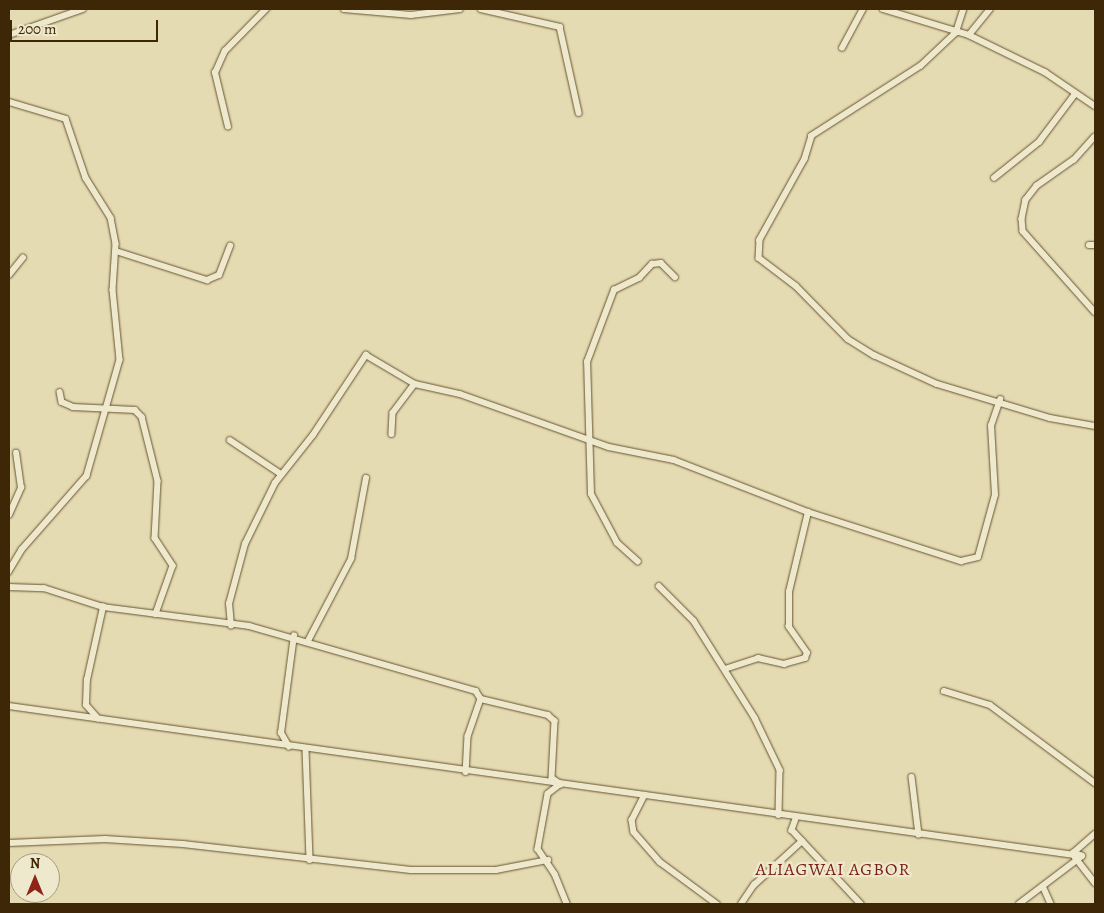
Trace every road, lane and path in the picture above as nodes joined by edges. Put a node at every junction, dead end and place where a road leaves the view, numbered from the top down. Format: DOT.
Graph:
graph roads {
  1 [pos="83,9"];
  2 [pos="266,9"];
  3 [pos="344,9"];
  4 [pos="460,9"];
  5 [pos="481,9"];
  6 [pos="863,9"];
  7 [pos="883,9"];
  8 [pos="964,9"];
  9 [pos="990,9"];
  10 [pos="408,12"];
  11 [pos="956,33"];
  12 [pos="9,35"];
  13 [pos="968,35"];
  14 [pos="842,48"];
  15 [pos="1075,94"];
  16 [pos="9,102"];
  17 [pos="1095,106"];
  18 [pos="579,113"];
  19 [pos="228,127"];
  20 [pos="1095,137"];
  21 [pos="994,178"];
  22 [pos="230,246"];
  23 [pos="116,252"];
  24 [pos="23,258"];
  25 [pos="9,275"];
  26 [pos="676,277"];
  27 [pos="1095,312"];
  28 [pos="414,384"];
  29 [pos="60,392"];
  30 [pos="1000,400"];
  31 [pos="108,409"];
  32 [pos="1095,426"];
  33 [pos="392,434"];
  34 [pos="589,437"];
  35 [pos="230,440"];
  36 [pos="16,453"];
  37 [pos="281,474"];
  38 [pos="366,478"];
  39 [pos="808,512"];
  40 [pos="9,515"];
  41 [pos="638,562"];
  42 [pos="11,564"];
  43 [pos="9,572"];
  44 [pos="659,586"];
  45 [pos="9,587"];
  46 [pos="103,607"];
  47 [pos="156,614"];
  48 [pos="231,626"];
  49 [pos="294,636"];
  50 [pos="306,640"];
  51 [pos="296,645"];
  52 [pos="725,669"];
  53 [pos="944,691"];
  54 [pos="481,699"];
  55 [pos="9,706"];
  56 [pos="98,719"];
  57 [pos="289,747"];
  58 [pos="306,750"];
  59 [pos="466,772"];
  60 [pos="912,778"];
  61 [pos="1095,783"];
  62 [pos="561,784"];
  63 [pos="645,795"];
  64 [pos="779,815"];
  65 [pos="796,818"];
  66 [pos="1095,834"];
  67 [pos="919,835"];
  68 [pos="802,841"];
  69 [pos="9,843"];
  70 [pos="1073,853"];
  71 [pos="1082,856"];
  72 [pos="310,860"];
  73 [pos="548,860"];
  74 [pos="1095,884"];
  75 [pos="1043,886"];
  76 [pos="567,904"];
  77 [pos="717,904"];
  78 [pos="742,904"];
  79 [pos="861,904"];
  80 [pos="1019,904"];
  81 [pos="1051,904"];
  1 -- 12 [label="street"];
  2 -- 19 [label="street"];
  3 -- 10 [label="street"];
  4 -- 10 [label="street"];
  5 -- 18 [label="street"];
  6 -- 14 [label="street"];
  7 -- 11 [label="street"];
  8 -- 11 [label="street"];
  9 -- 13 [label="street"];
  11 -- 13 [label="street"];
  11 -- 30 [label="street"];
  13 -- 15 [label="street"];
  15 -- 17 [label="street"];
  15 -- 21 [label="street"];
  16 -- 23 [label="street"];
  20 -- 27 [label="street"];
  22 -- 23 [label="street"];
  23 -- 31 [label="street"];
  24 -- 25 [label="street"];
  26 -- 34 [label="street"];
  28 -- 33 [label="street"];
  28 -- 34 [label="street"];
  28 -- 37 [label="street"];
  29 -- 31 [label="street"];
  30 -- 32 [label="street"];
  30 -- 39 [label="street"];
  31 -- 42 [label="street"];
  31 -- 47 [label="street"];
  34 -- 39 [label="street"];
  34 -- 41 [label="street"];
  35 -- 37 [label="street"];
  36 -- 40 [label="street"];
  37 -- 48 [label="street"];
  38 -- 50 [label="street"];
  39 -- 52 [label="street"];
  42 -- 43 [label="street"];
  44 -- 52 [label="street"];
  45 -- 46 [label="street"];
  46 -- 47 [label="street"];
  46 -- 56 [label="street"];
  47 -- 48 [label="street"];
  48 -- 49 [label="street"];
  49 -- 50 [label="street"];
  49 -- 51 [label="street"];
  50 -- 51 [label="street"];
  50 -- 54 [label="street"];
  51 -- 57 [label="street"];
  52 -- 64 [label="street"];
  53 -- 61 [label="street"];
  54 -- 59 [label="street"];
  54 -- 62 [label="street"];
  55 -- 56 [label="street"];
  56 -- 57 [label="street"];
  57 -- 58 [label="street"];
  58 -- 59 [label="street"];
  58 -- 72 [label="street"];
  59 -- 62 [label="street"];
  60 -- 67 [label="street"];
  62 -- 63 [label="street"];
  62 -- 73 [label="street"];
  63 -- 64 [label="street"];
  63 -- 77 [label="street"];
  64 -- 65 [label="street"];
  65 -- 67 [label="street"];
  65 -- 68 [label="street"];
  66 -- 70 [label="street"];
  67 -- 71 [label="street"];
  68 -- 78 [label="street"];
  68 -- 79 [label="street"];
  69 -- 72 [label="street"];
  70 -- 71 [label="street"];
  70 -- 74 [label="street"];
  71 -- 75 [label="street"];
  72 -- 73 [label="street"];
  73 -- 76 [label="street"];
  75 -- 80 [label="street"];
  75 -- 81 [label="street"];
}
